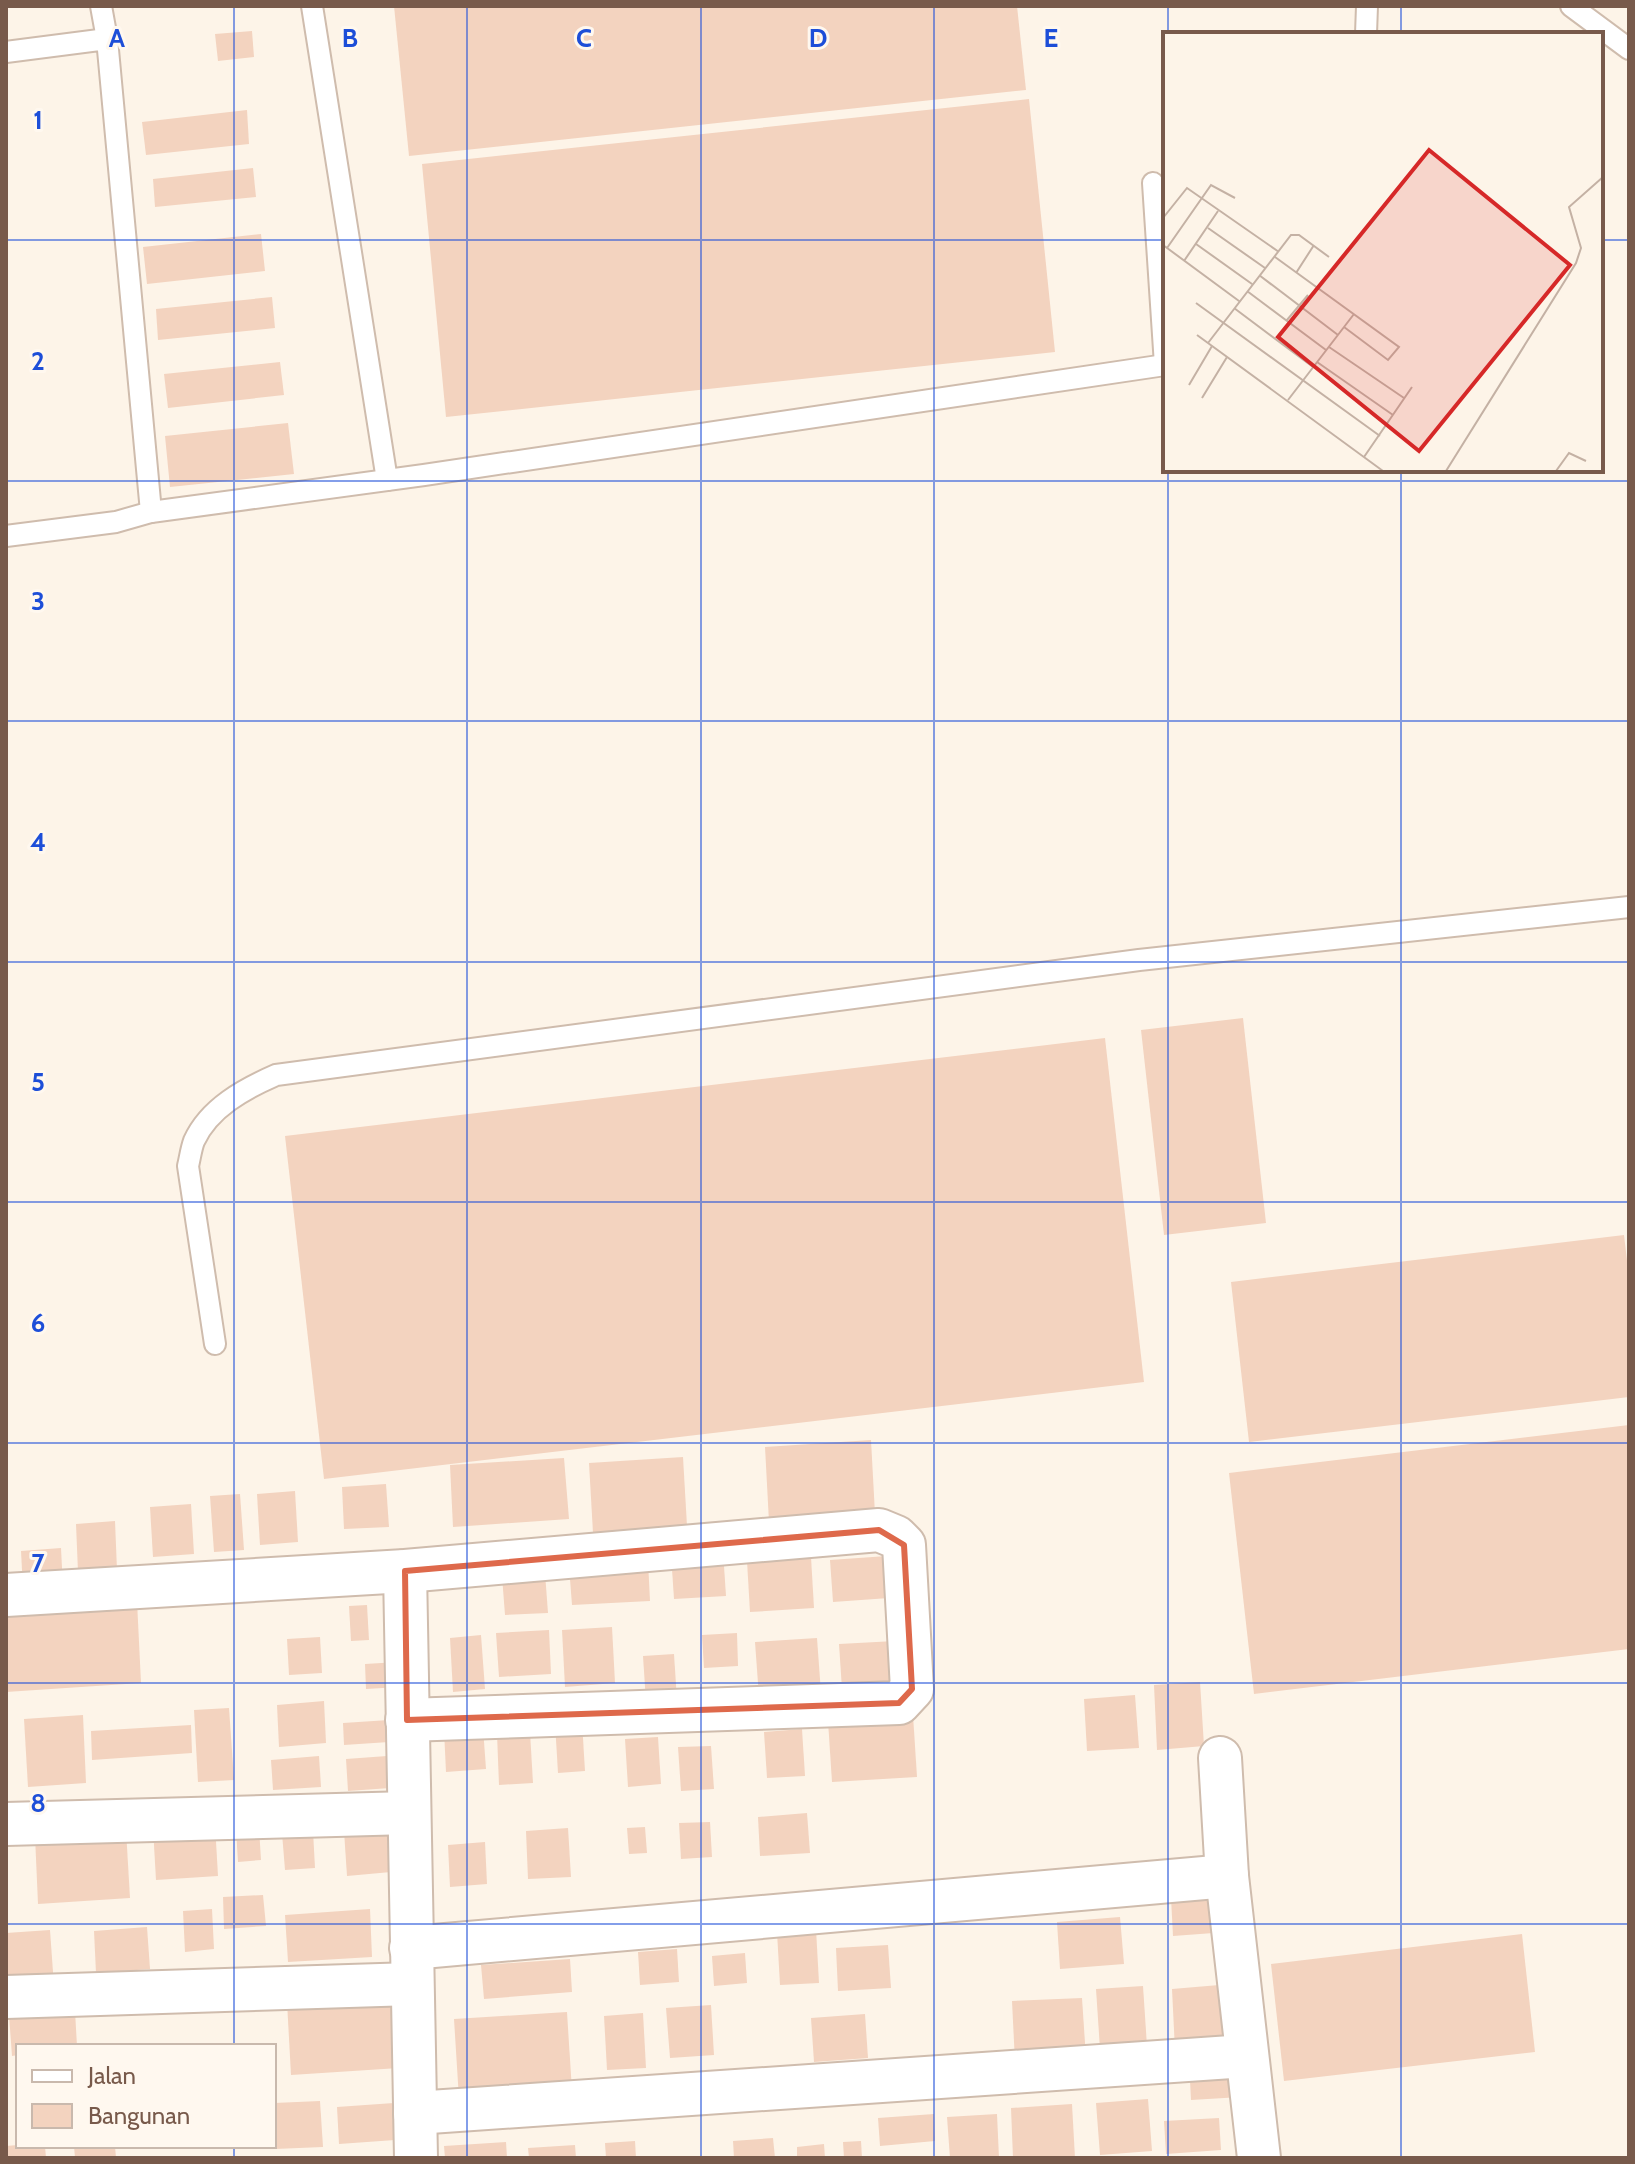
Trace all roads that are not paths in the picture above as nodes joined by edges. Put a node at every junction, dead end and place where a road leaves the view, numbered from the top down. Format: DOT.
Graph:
graph roads {
  1 [pos="101,6"];
  2 [pos="312,6"];
  3 [pos="1367,6"];
  4 [pos="1571,6"];
  5 [pos="1366,32"];
  6 [pos="107,39"];
  7 [pos="1629,49"];
  8 [pos="6,52"];
  9 [pos="1153,183"];
  10 [pos="1163,335"];
  11 [pos="1163,365"];
  12 [pos="387,480"];
  13 [pos="151,512"];
  14 [pos="6,536"];
  15 [pos="1629,907"];
  16 [pos="215,1344"];
  17 [pos="405,1571"];
  18 [pos="6,1595"];
  19 [pos="407,1720"];
  20 [pos="1220,1758"];
  21 [pos="409,1813"];
  22 [pos="6,1824"];
  23 [pos="1227,1876"];
  24 [pos="412,1966"];
  25 [pos="6,1997"];
  26 [pos="1246,2056"];
  27 [pos="415,2113"];
  28 [pos="416,2158"];
  29 [pos="1259,2158"];
  1 -- 6 [label="lane"];
  2 -- 12 [label="lane"];
  3 -- 5 [label="lane"];
  4 -- 7 [label="lane"];
  6 -- 8 [label="lane"];
  6 -- 13 [label="lane"];
  9 -- 10 [label="lane"];
  11 -- 12 [label="lane"];
  12 -- 13 [label="lane"];
  13 -- 14 [label="lane"];
  15 -- 16 [label="lane"];
  17 -- 18 [label="street"];
  17 -- 19 [label="street"];
  17 -- 19 [label="street"];
  19 -- 21 [label="street"];
  20 -- 23 [label="street"];
  21 -- 22 [label="street"];
  21 -- 24 [label="street"];
  23 -- 24 [label="street"];
  23 -- 26 [label="street"];
  24 -- 25 [label="street"];
  24 -- 27 [label="street"];
  26 -- 27 [label="street"];
  26 -- 29 [label="street"];
  27 -- 28 [label="street"];
}
